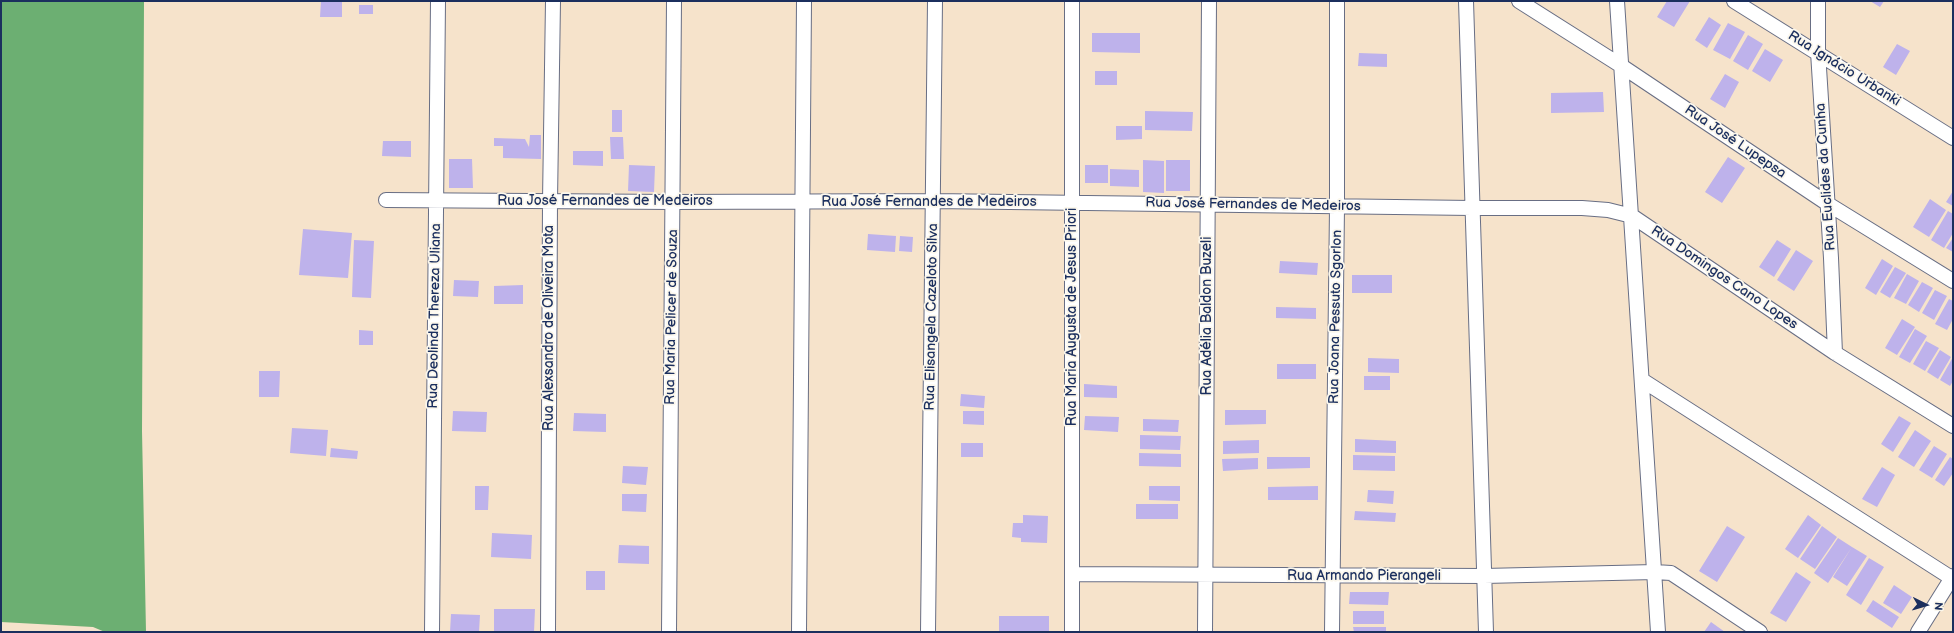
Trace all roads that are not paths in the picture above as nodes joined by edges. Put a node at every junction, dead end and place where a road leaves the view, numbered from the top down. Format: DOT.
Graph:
graph roads {
  1 [pos="438,1"];
  2 [pos="554,1"];
  3 [pos="674,1"];
  4 [pos="804,1"];
  5 [pos="935,1"];
  6 [pos="1072,1"];
  7 [pos="1209,1"];
  8 [pos="1337,1"];
  9 [pos="1466,1"];
  10 [pos="1519,1"];
  11 [pos="1617,1"];
  12 [pos="1818,1"];
  13 [pos="1741,3"];
  14 [pos="1818,52"];
  15 [pos="1620,65"];
  16 [pos="1953,138"];
  17 [pos="386,200"];
  18 [pos="436,201"];
  19 [pos="550,201"];
  20 [pos="933,201"];
  21 [pos="673,202"];
  22 [pos="801,202"];
  23 [pos="1072,203"];
  24 [pos="1828,204"];
  25 [pos="1207,205"];
  26 [pos="1337,206"];
  27 [pos="1472,208"];
  28 [pos="1632,216"];
  29 [pos="1953,281"];
  30 [pos="1835,353"];
  31 [pos="1642,380"];
  32 [pos="1953,426"];
  33 [pos="1655,572"];
  34 [pos="1073,574"];
  35 [pos="1206,576"];
  36 [pos="1333,576"];
  37 [pos="1484,576"];
  38 [pos="1953,578"];
  39 [pos="432,632"];
  40 [pos="548,632"];
  41 [pos="669,632"];
  42 [pos="799,632"];
  43 [pos="928,632"];
  44 [pos="1072,632"];
  45 [pos="1205,632"];
  46 [pos="1332,632"];
  47 [pos="1486,632"];
  48 [pos="1658,632"];
  49 [pos="1760,632"];
  50 [pos="1918,632"];
  1 -- 18 [label="street, Rua Deolinda Thereza Uliana"];
  2 -- 19 [label="street, Rua Alexsandro de Oliveira Mota"];
  3 -- 21 [label="street, Rua Maria Pelicer de Souza"];
  4 -- 22 [label="street"];
  5 -- 20 [label="street, Rua Elisangela Cazeloto Silva"];
  6 -- 23 [label="street, Rua Maria Augusta de Jesus Priori"];
  7 -- 25 [label="street, Rua Adélia Baldon Buzeli"];
  8 -- 26 [label="street, Rua Joana Pessuto Sgorlon"];
  9 -- 27 [label="street"];
  10 -- 15 [label="street, Rua José Lupepsa"];
  11 -- 15 [label="street"];
  12 -- 14 [label="street, Rua Euclides da Cunha"];
  13 -- 14 [label="street, Rua Ignácio Urbanki"];
  14 -- 16 [label="street, Rua Ignácio Urbanki"];
  14 -- 24 [label="street, Rua Euclides da Cunha"];
  15 -- 24 [label="street, Rua José Lupepsa"];
  15 -- 28 [label="street"];
  17 -- 18 [label="street, Rua José Fernandes de Medeiros"];
  18 -- 19 [label="street, Rua José Fernandes de Medeiros"];
  18 -- 39 [label="street, Rua Deolinda Thereza Uliana"];
  19 -- 21 [label="street, Rua José Fernandes de Medeiros"];
  19 -- 40 [label="street, Rua Alexsandro de Oliveira Mota"];
  20 -- 22 [label="street, Rua José Fernandes de Medeiros"];
  20 -- 23 [label="street, Rua José Fernandes de Medeiros"];
  20 -- 43 [label="street, Rua Elisangela Cazeloto Silva"];
  21 -- 22 [label="street, Rua José Fernandes de Medeiros"];
  21 -- 41 [label="street, Rua Maria Pelicer de Souza"];
  22 -- 42 [label="street"];
  23 -- 25 [label="street, Rua José Fernandes de Medeiros"];
  23 -- 34 [label="street, Rua Maria Augusta de Jesus Priori"];
  24 -- 29 [label="street, Rua José Lupepsa"];
  24 -- 30 [label="street, Rua Euclides da Cunha"];
  25 -- 26 [label="street, Rua José Fernandes de Medeiros"];
  25 -- 35 [label="street, Rua Adélia Baldon Buzeli"];
  26 -- 27 [label="street, Rua José Fernandes de Medeiros"];
  26 -- 36 [label="street, Rua Joana Pessuto Sgorlon"];
  27 -- 28 [label="street, Rua Domingos Cano Lopes"];
  27 -- 37 [label="street"];
  28 -- 30 [label="street, Rua Domingos Cano Lopes"];
  28 -- 31 [label="street"];
  30 -- 32 [label="street, Rua Domingos Cano Lopes"];
  31 -- 33 [label="street"];
  31 -- 38 [label="street"];
  33 -- 37 [label="street, Rua Armando Pierangeli"];
  33 -- 48 [label="street"];
  33 -- 49 [label="street, Rua Armando Pierangeli"];
  34 -- 35 [label="street, Rua Armando Pierangeli"];
  34 -- 44 [label="street, Rua Maria Augusta de Jesus Priori"];
  35 -- 36 [label="street, Rua Armando Pierangeli"];
  35 -- 45 [label="street, Rua Adélia Baldon Buzeli"];
  36 -- 37 [label="street, Rua Armando Pierangeli"];
  36 -- 46 [label="street, Rua Joana Pessuto Sgorlon"];
  37 -- 47 [label="street"];
  38 -- 50 [label="street"];
}
